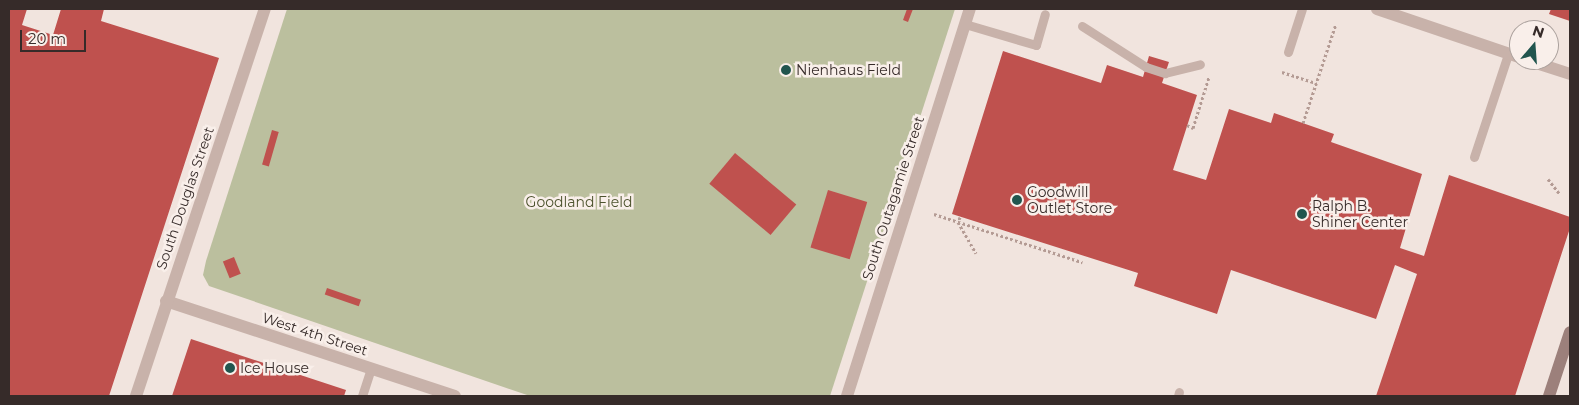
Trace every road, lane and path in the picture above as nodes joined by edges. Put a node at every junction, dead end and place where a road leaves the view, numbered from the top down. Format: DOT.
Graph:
graph roads {
  1 [pos="265,9"];
  2 [pos="970,9"];
  3 [pos="1302,9"];
  4 [pos="1377,9"];
  5 [pos="1045,14"];
  6 [pos="965,24"];
  7 [pos="1336,24"];
  8 [pos="1082,26"];
  9 [pos="1288,52"];
  10 [pos="1509,55"];
  11 [pos="1200,64"];
  12 [pos="1509,66"];
  13 [pos="1212,68"];
  14 [pos="1558,70"];
  15 [pos="1282,72"];
  16 [pos="1570,74"];
  17 [pos="1316,83"];
  18 [pos="1303,123"];
  19 [pos="1187,125"];
  20 [pos="1474,157"];
  21 [pos="1548,179"];
  22 [pos="1559,193"];
  23 [pos="934,214"];
  24 [pos="960,216"];
  25 [pos="958,222"];
  26 [pos="976,253"];
  27 [pos="1082,262"];
  28 [pos="166,301"];
  29 [pos="1570,332"];
  30 [pos="371,368"];
  31 [pos="136,396"];
  32 [pos="362,396"];
  33 [pos="455,396"];
  34 [pos="846,396"];
  35 [pos="1549,396"];
  1 -- 28 [label="street, South Douglas Street"];
  2 -- 6 [label="street, South Outagamie Street"];
  3 -- 9 [label="lane"];
  4 -- 10 [label="street"];
  5 -- 6 [label="lane"];
  6 -- 34 [label="street, South Outagamie Street"];
  7 -- 17 [label="path"];
  8 -- 11 [label="lane"];
  12 -- 20 [label="lane"];
  13 -- 19 [label="path"];
  14 -- 16 [label="street"];
  15 -- 17 [label="path"];
  17 -- 18 [label="path"];
  21 -- 22 [label="path"];
  23 -- 25 [label="path"];
  24 -- 25 [label="path"];
  25 -- 26 [label="path"];
  25 -- 27 [label="path"];
  28 -- 30 [label="street, West 4th Street"];
  28 -- 31 [label="street, South Douglas Street"];
  29 -- 35 [label="main road"];
  30 -- 32 [label="lane"];
  30 -- 33 [label="street, West 4th Street"];
}
